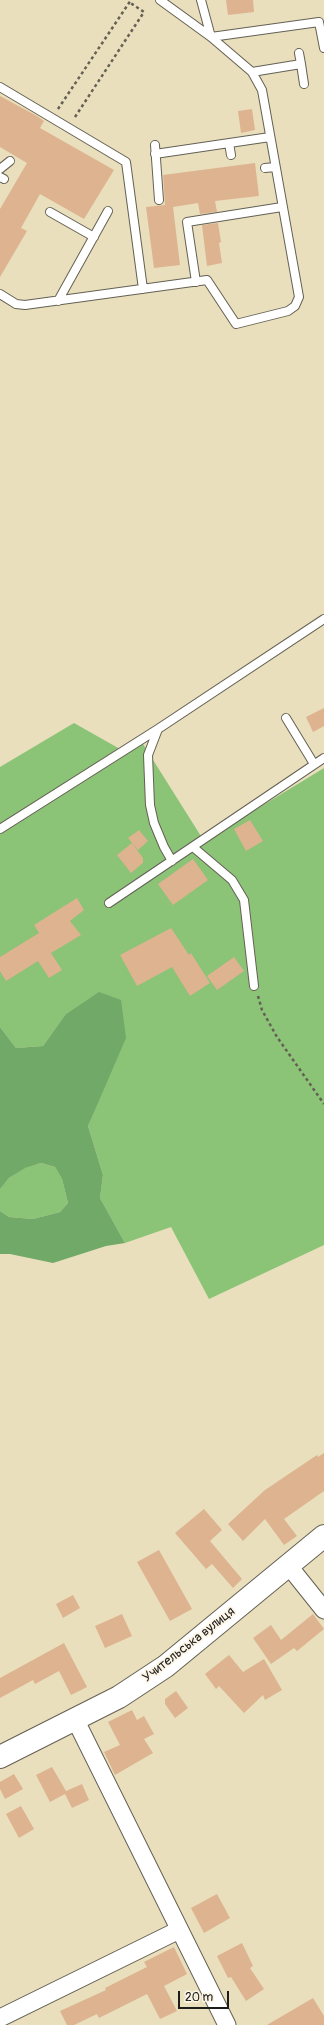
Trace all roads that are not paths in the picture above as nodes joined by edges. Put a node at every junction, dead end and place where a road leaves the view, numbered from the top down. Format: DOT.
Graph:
graph roads {
  1 [pos="160,0"];
  2 [pos="201,0"];
  3 [pos="211,37"];
  4 [pos="324,48"];
  5 [pos="299,53"];
  6 [pos="301,64"];
  7 [pos="252,72"];
  8 [pos="304,84"];
  9 [pos="0,86"];
  10 [pos="270,137"];
  11 [pos="229,143"];
  12 [pos="155,145"];
  13 [pos="156,154"];
  14 [pos="231,155"];
  15 [pos="10,161"];
  16 [pos="275,166"];
  17 [pos="265,168"];
  18 [pos="0,169"];
  19 [pos="159,200"];
  20 [pos="282,207"];
  21 [pos="108,211"];
  22 [pos="50,212"];
  23 [pos="94,237"];
  24 [pos="196,282"];
  25 [pos="143,289"];
  26 [pos="0,294"];
  27 [pos="58,301"];
  28 [pos="324,619"];
  29 [pos="286,718"];
  30 [pos="158,729"];
  31 [pos="324,758"];
  32 [pos="314,764"];
  33 [pos="0,829"];
  34 [pos="193,847"];
  35 [pos="172,861"];
  36 [pos="109,903"];
  37 [pos="254,986"];
  38 [pos="324,1536"];
  39 [pos="288,1565"];
  40 [pos="324,1610"];
  41 [pos="75,1719"];
  42 [pos="0,1757"];
  43 [pos="179,1930"];
  44 [pos="0,2018"];
  45 [pos="227,2025"];
  1 -- 3 [label="lane"];
  2 -- 3 [label="lane"];
  3 -- 4 [label="lane"];
  3 -- 7 [label="lane"];
  5 -- 6 [label="lane"];
  6 -- 7 [label="lane"];
  6 -- 8 [label="lane"];
  7 -- 10 [label="lane"];
  9 -- 25 [label="lane"];
  10 -- 11 [label="lane"];
  10 -- 16 [label="lane"];
  11 -- 13 [label="lane"];
  11 -- 14 [label="lane"];
  12 -- 13 [label="lane"];
  13 -- 19 [label="lane"];
  15 -- 18 [label="lane"];
  16 -- 17 [label="lane"];
  16 -- 20 [label="lane"];
  20 -- 24 [label="lane"];
  20 -- 24 [label="lane"];
  21 -- 23 [label="lane"];
  22 -- 23 [label="lane"];
  23 -- 27 [label="lane"];
  24 -- 25 [label="lane"];
  25 -- 27 [label="lane"];
  26 -- 27 [label="lane"];
  28 -- 30 [label="lane"];
  29 -- 32 [label="lane"];
  30 -- 33 [label="lane"];
  30 -- 35 [label="lane"];
  31 -- 32 [label="lane"];
  32 -- 34 [label="lane"];
  34 -- 35 [label="lane"];
  34 -- 37 [label="lane"];
  35 -- 36 [label="lane"];
  38 -- 39 [label="main road, Учительська вулиця"];
  39 -- 40 [label="street"];
  39 -- 41 [label="main road, Учительська вулиця"];
  41 -- 42 [label="main road, Учительська вулиця"];
  41 -- 43 [label="street"];
  43 -- 44 [label="street"];
  43 -- 45 [label="street"];
}
